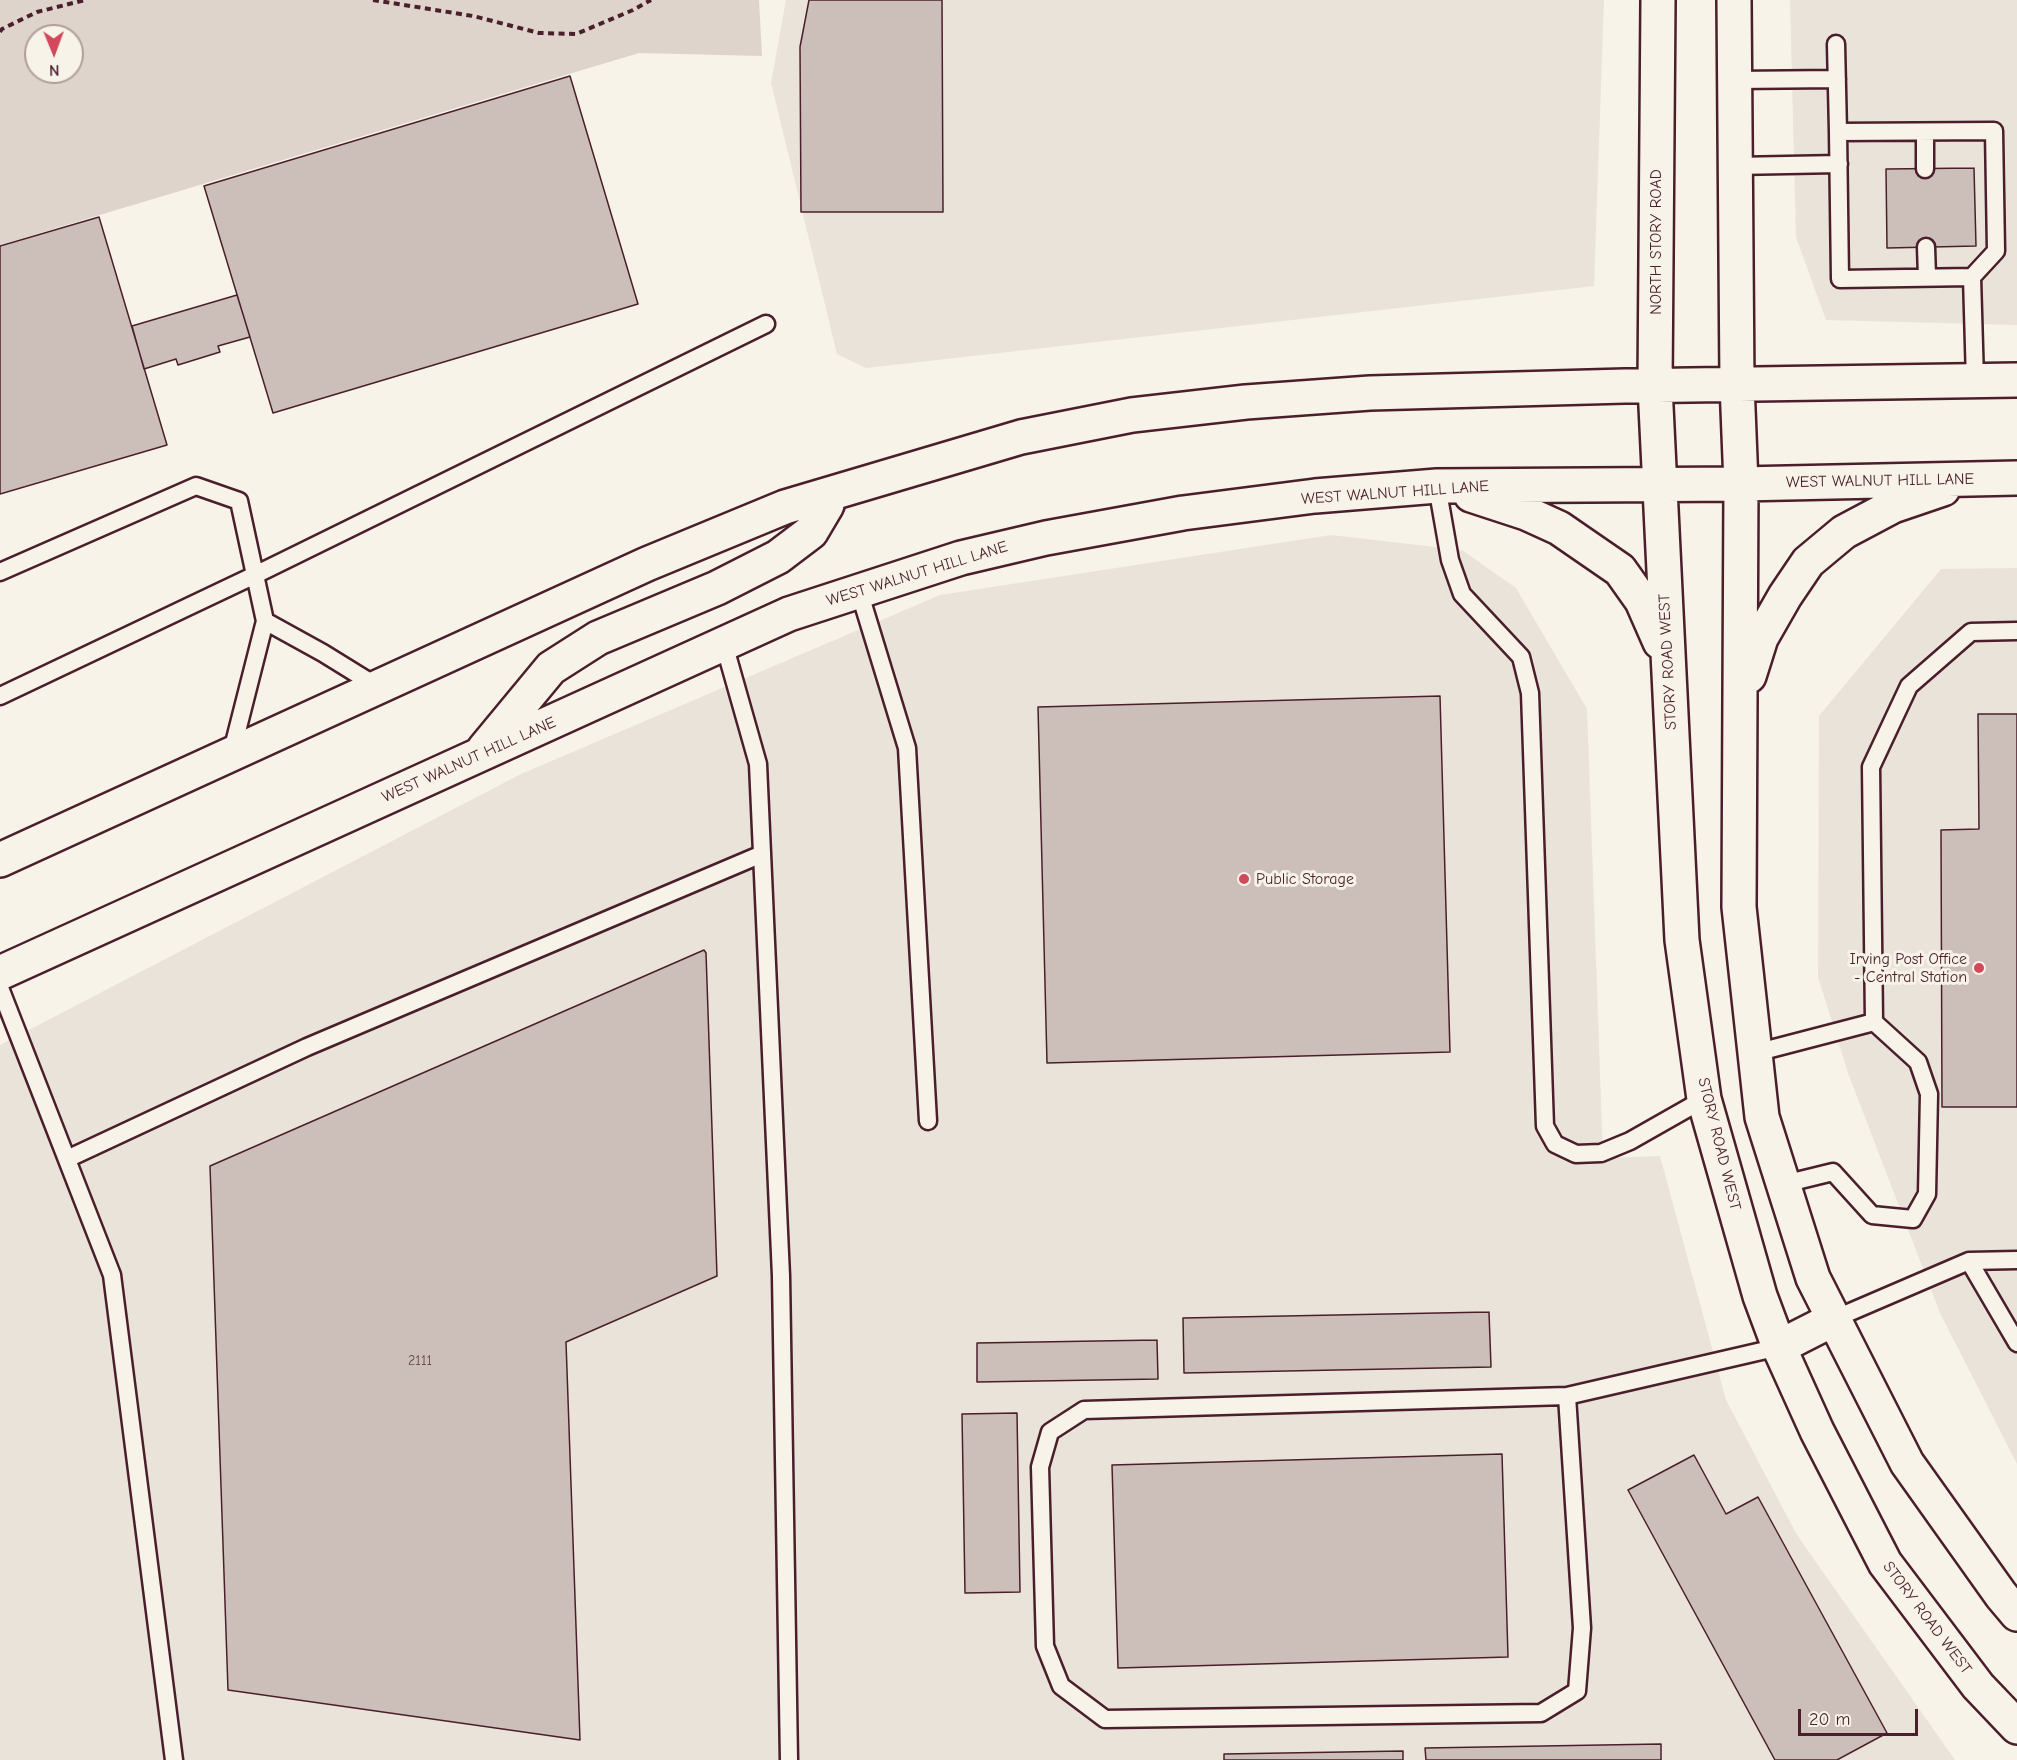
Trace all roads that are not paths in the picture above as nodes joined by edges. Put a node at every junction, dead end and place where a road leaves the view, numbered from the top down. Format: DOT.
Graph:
graph roads {
  1 [pos="1658,0"];
  2 [pos="1734,0"];
  3 [pos="1836,44"];
  4 [pos="1837,79"];
  5 [pos="1735,80"];
  6 [pos="1838,132"];
  7 [pos="1925,132"];
  8 [pos="1839,164"];
  9 [pos="1735,166"];
  10 [pos="1925,169"];
  11 [pos="1926,247"];
  12 [pos="1972,277"];
  13 [pos="1927,278"];
  14 [pos="766,324"];
  15 [pos="2017,380"];
  16 [pos="1975,381"];
  17 [pos="1737,384"];
  18 [pos="1655,386"];
  19 [pos="2017,478"];
  20 [pos="1973,479"];
  21 [pos="1660,484"];
  22 [pos="1741,484"];
  23 [pos="1437,486"];
  24 [pos="825,496"];
  25 [pos="0,572"];
  26 [pos="255,575"];
  27 [pos="859,591"];
  28 [pos="265,621"];
  29 [pos="2017,631"];
  30 [pos="724,644"];
  31 [pos="1668,659"];
  32 [pos="378,687"];
  33 [pos="0,696"];
  34 [pos="1740,704"];
  35 [pos="231,755"];
  36 [pos="479,755"];
  37 [pos="762,854"];
  38 [pos="0,860"];
  39 [pos="0,973"];
  40 [pos="0,988"];
  41 [pos="1874,1022"];
  42 [pos="1755,1053"];
  43 [pos="1704,1099"];
  44 [pos="928,1120"];
  45 [pos="67,1159"];
  46 [pos="1784,1185"];
  47 [pos="2017,1260"];
  48 [pos="1969,1262"];
  49 [pos="1834,1319"];
  50 [pos="2017,1343"];
  51 [pos="1779,1347"];
  52 [pos="1567,1396"];
  53 [pos="2017,1614"];
  54 [pos="2017,1727"];
  55 [pos="174,1760"];
  56 [pos="789,1760"];
  1 -- 18 [label="main road, NORTH STORY ROAD"];
  2 -- 5 [label="main road"];
  3 -- 4 [label="lane"];
  4 -- 5 [label="lane"];
  4 -- 6 [label="lane"];
  5 -- 9 [label="main road"];
  6 -- 7 [label="lane"];
  6 -- 8 [label="lane"];
  7 -- 10 [label="lane"];
  7 -- 12 [label="lane"];
  8 -- 9 [label="lane"];
  8 -- 13 [label="lane"];
  9 -- 17 [label="main road"];
  11 -- 13 [label="lane"];
  12 -- 13 [label="lane"];
  12 -- 16 [label="lane"];
  14 -- 26 [label="lane"];
  15 -- 16 [label="main road"];
  16 -- 17 [label="main road"];
  17 -- 18 [label="main road"];
  17 -- 22 [label="main road"];
  18 -- 21 [label="main road, NORTH STORY ROAD"];
  18 -- 24 [label="main road"];
  19 -- 20 [label="main road, WEST WALNUT HILL LANE"];
  20 -- 22 [label="main road, WEST WALNUT HILL LANE"];
  20 -- 34 [label="main road"];
  21 -- 22 [label="main road, WEST WALNUT HILL LANE"];
  21 -- 23 [label="main road, WEST WALNUT HILL LANE"];
  21 -- 31 [label="main road, STORY ROAD WEST"];
  22 -- 34 [label="main road"];
  23 -- 27 [label="main road, WEST WALNUT HILL LANE"];
  23 -- 31 [label="main road"];
  23 -- 43 [label="lane"];
  24 -- 32 [label="main road"];
  24 -- 36 [label="main road"];
  25 -- 26 [label="lane"];
  26 -- 28 [label="lane"];
  26 -- 33 [label="lane"];
  27 -- 30 [label="main road, WEST WALNUT HILL LANE"];
  27 -- 44 [label="lane"];
  28 -- 32 [label="lane"];
  28 -- 35 [label="lane"];
  29 -- 41 [label="lane"];
  30 -- 36 [label="main road, WEST WALNUT HILL LANE"];
  30 -- 37 [label="lane"];
  31 -- 43 [label="main road, STORY ROAD WEST"];
  32 -- 35 [label="main road"];
  34 -- 42 [label="main road"];
  35 -- 38 [label="main road"];
  36 -- 39 [label="main road, WEST WALNUT HILL LANE"];
  37 -- 45 [label="lane"];
  37 -- 56 [label="lane"];
  40 -- 45 [label="lane"];
  41 -- 42 [label="lane"];
  41 -- 46 [label="lane"];
  42 -- 46 [label="main road"];
  43 -- 51 [label="main road, STORY ROAD WEST"];
  45 -- 55 [label="lane"];
  46 -- 49 [label="main road"];
  47 -- 48 [label="lane"];
  48 -- 49 [label="lane"];
  48 -- 50 [label="lane"];
  49 -- 51 [label="main road"];
  49 -- 53 [label="main road"];
  51 -- 52 [label="lane"];
  51 -- 54 [label="main road, STORY ROAD WEST"];
  52 -- 52 [label="lane"];
}
